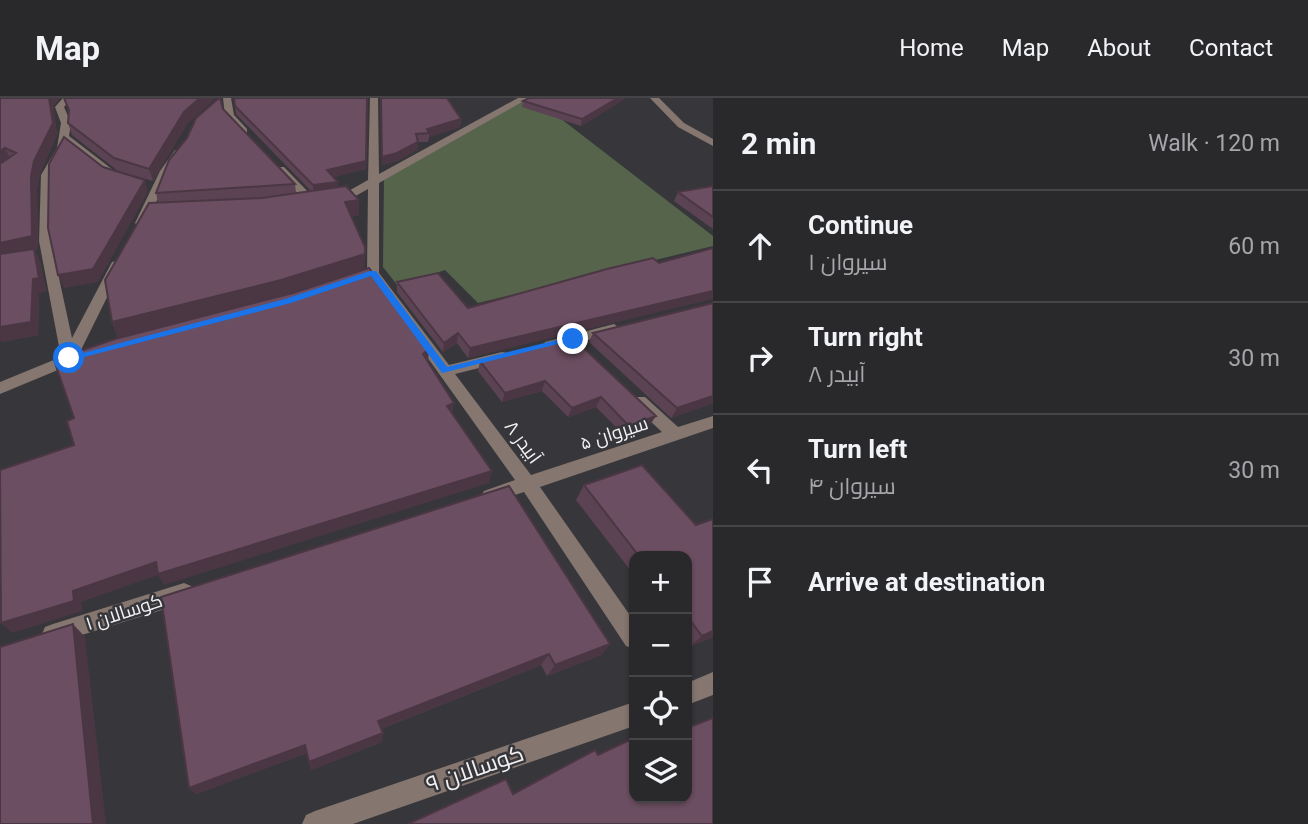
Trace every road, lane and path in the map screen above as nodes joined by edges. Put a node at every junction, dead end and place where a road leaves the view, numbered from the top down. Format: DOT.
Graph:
graph roads {
  1 [pos="68,98"];
  2 [pos="374,98"];
  3 [pos="525,98"];
  4 [pos="654,98"];
  5 [pos="222,100"];
  6 [pos="64,137"];
  7 [pos="187,138"];
  8 [pos="713,143"];
  9 [pos="257,144"];
  10 [pos="275,163"];
  11 [pos="375,181"];
  12 [pos="145,185"];
  13 [pos="135,233"];
  14 [pos="122,254"];
  15 [pos="624,327"];
  16 [pos="93,352"];
  17 [pos="69,358"];
  18 [pos="445,371"];
  19 [pos="624,387"];
  20 [pos="0,388"];
  21 [pos="713,422"];
  22 [pos="674,435"];
  23 [pos="528,484"];
  24 [pos="475,501"];
  25 [pos="196,589"];
  26 [pos="629,632"];
  27 [pos="39,639"];
  28 [pos="713,683"];
  29 [pos="692,692"];
  30 [pos="629,715"];
  31 [pos="315,824"];
  1 -- 6 [label="street"];
  2 -- 11 [label="street"];
  3 -- 11 [label="street"];
  4 -- 8 [label="street"];
  5 -- 9 [label="street"];
  6 -- 12 [label="street"];
  6 -- 17 [label="street"];
  7 -- 12 [label="street"];
  10 -- 11 [label="street"];
  11 -- 18 [label="street, آبیدر ۸"];
  12 -- 13 [label="street"];
  14 -- 17 [label="street"];
  15 -- 18 [label="street"];
  16 -- 17 [label="street"];
  17 -- 20 [label="street"];
  18 -- 23 [label="street, آبیدر ۸"];
  19 -- 22 [label="street"];
  21 -- 22 [label="street, سیروان ۵"];
  22 -- 23 [label="street, سیروان ۵"];
  23 -- 24 [label="street"];
  23 -- 26 [label="street, آبیدر ۸"];
  25 -- 27 [label="street, کوسالان ۱"];
  28 -- 29 [label="street"];
  30 -- 31 [label="street, کوسالان ۹"];
}
